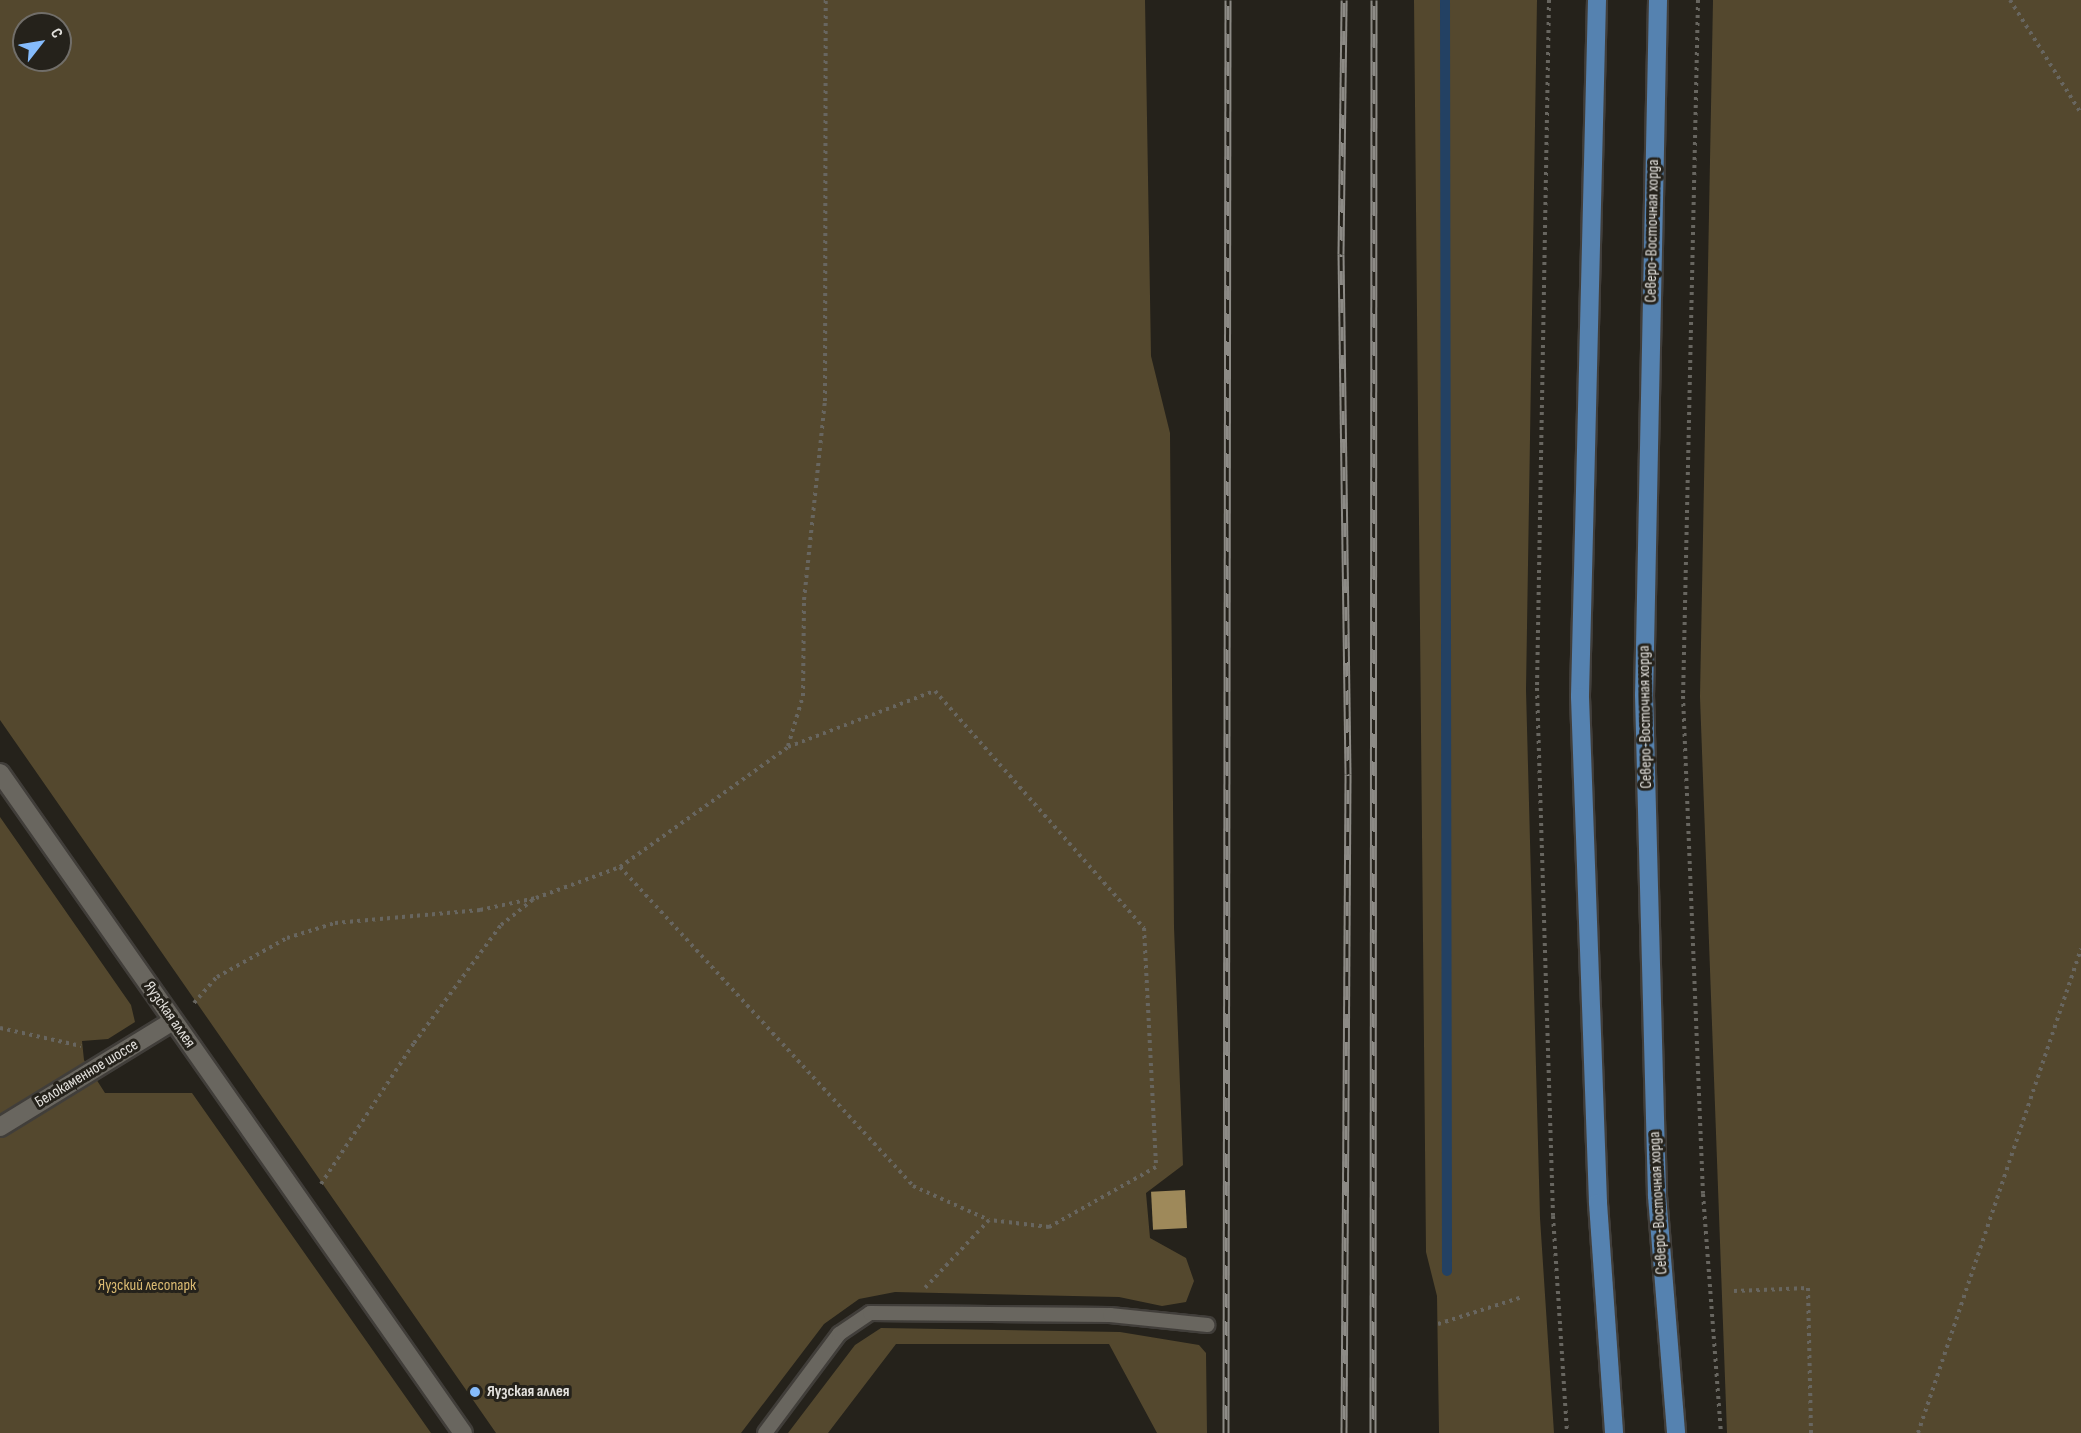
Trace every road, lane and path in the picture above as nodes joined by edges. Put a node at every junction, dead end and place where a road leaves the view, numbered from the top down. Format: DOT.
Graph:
graph roads {
  1 [pos="826,0"];
  2 [pos="1549,0"];
  3 [pos="1597,0"];
  4 [pos="1658,0"];
  5 [pos="1698,0"];
  6 [pos="2010,0"];
  7 [pos="2081,113"];
  8 [pos="788,747"];
  9 [pos="0,773"];
  10 [pos="620,867"];
  11 [pos="536,898"];
  12 [pos="2081,950"];
  13 [pos="174,1021"];
  14 [pos="0,1028"];
  15 [pos="118,1055"];
  16 [pos="0,1127"];
  17 [pos="302,1203"];
  18 [pos="989,1220"];
  19 [pos="1734,1292"];
  20 [pos="1522,1297"];
  21 [pos="901,1314"];
  22 [pos="1438,1324"];
  23 [pos="1207,1325"];
  24 [pos="463,1433"];
  25 [pos="765,1433"];
  26 [pos="1567,1433"];
  27 [pos="1614,1433"];
  28 [pos="1676,1433"];
  29 [pos="1721,1433"];
  30 [pos="1811,1433"];
  31 [pos="1918,1433"];
  1 -- 8 [label="path"];
  2 -- 26 [label="path"];
  3 -- 27 [label="main road"];
  4 -- 28 [label="main road, Северо-Восточная хорда"];
  5 -- 29 [label="path"];
  6 -- 7 [label="path"];
  8 -- 10 [label="path"];
  8 -- 18 [label="path"];
  9 -- 13 [label="street, Яузская аллея"];
  10 -- 11 [label="path"];
  10 -- 18 [label="path"];
  11 -- 13 [label="path"];
  11 -- 17 [label="path"];
  12 -- 31 [label="path"];
  13 -- 15 [label="street, Белокаменное шоссе"];
  13 -- 17 [label="street, Яузская аллея"];
  14 -- 15 [label="path"];
  15 -- 16 [label="street, Белокаменное шоссе"];
  17 -- 24 [label="street, Яузская аллея"];
  18 -- 21 [label="path"];
  19 -- 30 [label="path"];
  20 -- 22 [label="path"];
  21 -- 23 [label="lane"];
  21 -- 25 [label="lane"];
}
